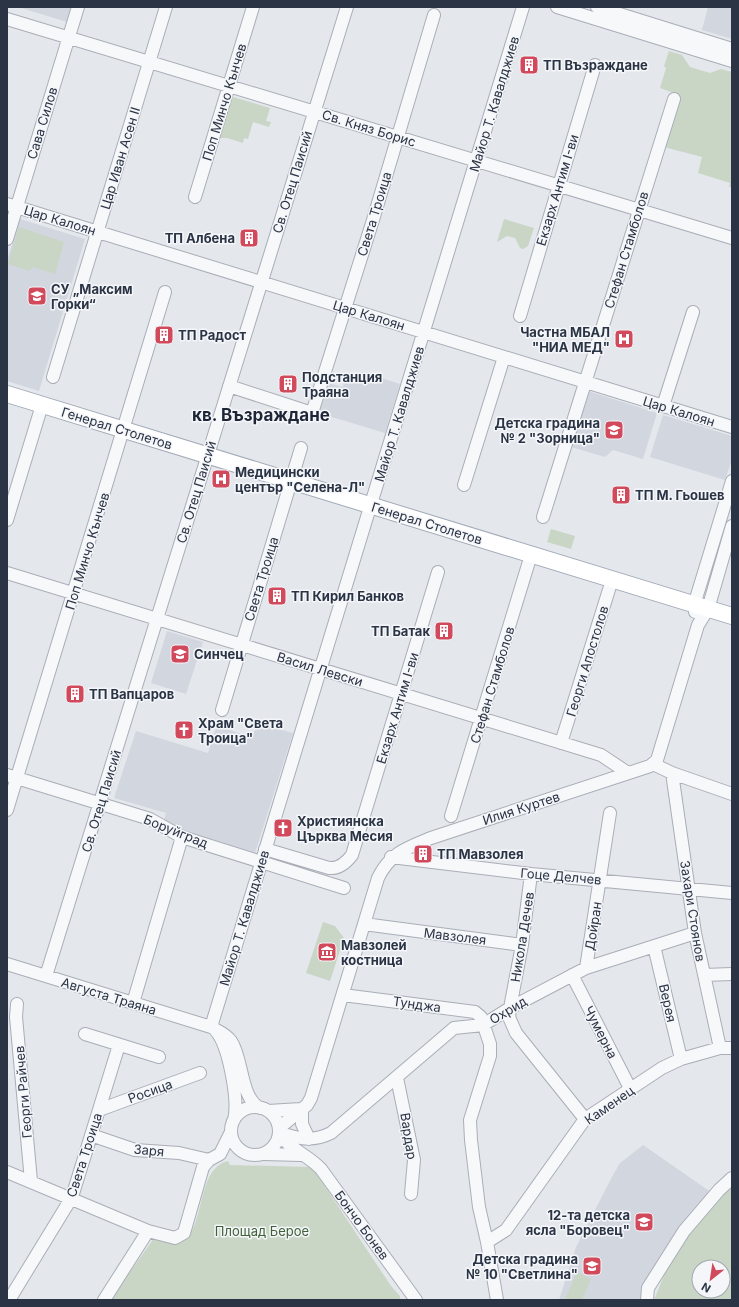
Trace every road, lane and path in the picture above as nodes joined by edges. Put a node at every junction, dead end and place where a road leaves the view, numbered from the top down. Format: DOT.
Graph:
graph roads {
  1 [pos="78,7"];
  2 [pos="166,7"];
  3 [pos="253,7"];
  4 [pos="347,7"];
  5 [pos="523,7"];
  6 [pos="557,7"];
  7 [pos="597,7"];
  8 [pos="434,15"];
  9 [pos="7,19"];
  10 [pos="69,37"];
  11 [pos="732,49"];
  12 [pos="732,61"];
  13 [pos="150,62"];
  14 [pos="595,64"];
  15 [pos="229,86"];
  16 [pos="674,99"];
  17 [pos="315,112"];
  18 [pos="397,137"];
  19 [pos="476,160"];
  20 [pos="558,186"];
  21 [pos="195,197"];
  22 [pos="12,205"];
  23 [pos="639,210"];
  24 [pos="97,231"];
  25 [pos="732,238"];
  26 [pos="7,239"];
  27 [pos="261,282"];
  28 [pos="165,292"];
  29 [pos="345,308"];
  30 [pos="693,312"];
  31 [pos="520,316"];
  32 [pos="424,332"];
  33 [pos="504,357"];
  34 [pos="53,377"];
  35 [pos="585,382"];
  36 [pos="229,386"];
  37 [pos="7,394"];
  38 [pos="42,405"];
  39 [pos="663,406"];
  40 [pos="732,427"];
  41 [pos="123,430"];
  42 [pos="301,448"];
  43 [pos="207,456"];
  44 [pos="291,481"];
  45 [pos="732,481"];
  46 [pos="464,485"];
  47 [pos="370,506"];
  48 [pos="543,517"];
  49 [pos="7,520"];
  50 [pos="732,526"];
  51 [pos="531,555"];
  52 [pos="438,572"];
  53 [pos="7,573"];
  54 [pos="612,580"];
  55 [pos="74,593"];
  56 [pos="701,607"];
  57 [pos="732,616"];
  58 [pos="157,619"];
  59 [pos="242,644"];
  60 [pos="320,668"];
  61 [pos="401,694"];
  62 [pos="222,710"];
  63 [pos="482,718"];
  64 [pos="561,743"];
  65 [pos="653,764"];
  66 [pos="628,773"];
  67 [pos="672,774"];
  68 [pos="12,777"];
  69 [pos="732,794"];
  70 [pos="101,804"];
  71 [pos="7,810"];
  72 [pos="610,813"];
  73 [pos="451,816"];
  74 [pos="182,837"];
  75 [pos="265,849"];
  76 [pos="391,857"];
  77 [pos="261,862"];
  78 [pos="531,874"];
  79 [pos="600,880"];
  80 [pos="344,888"];
  81 [pos="689,889"];
  82 [pos="732,893"];
  83 [pos="364,924"];
  84 [pos="695,933"];
  85 [pos="522,945"];
  86 [pos="654,946"];
  87 [pos="7,964"];
  88 [pos="586,968"];
  89 [pos="732,974"];
  90 [pos="572,975"];
  91 [pos="704,975"];
  92 [pos="46,976"];
  93 [pos="343,995"];
  94 [pos="133,1003"];
  95 [pos="17,1004"];
  96 [pos="510,1008"];
  97 [pos="483,1025"];
  98 [pos="211,1027"];
  99 [pos="85,1034"];
  100 [pos="119,1044"];
  101 [pos="720,1048"];
  102 [pos="732,1048"];
  103 [pos="159,1057"];
  104 [pos="681,1060"];
  105 [pos="200,1073"];
  106 [pos="397,1078"];
  107 [pos="631,1090"];
  108 [pos="302,1109"];
  109 [pos="99,1110"];
  110 [pos="264,1110"];
  111 [pos="585,1119"];
  112 [pos="234,1120"];
  113 [pos="231,1132"];
  114 [pos="279,1132"];
  115 [pos="91,1135"];
  116 [pos="313,1138"];
  117 [pos="248,1154"];
  118 [pos="261,1155"];
  119 [pos="307,1157"];
  120 [pos="212,1158"];
  121 [pos="7,1172"];
  122 [pos="732,1178"];
  123 [pos="31,1181"];
  124 [pos="411,1194"];
  125 [pos="72,1198"];
  126 [pos="148,1231"];
  127 [pos="487,1242"];
  128 [pos="8,1300"];
  129 [pos="104,1300"];
  130 [pos="416,1300"];
  131 [pos="497,1300"];
  132 [pos="647,1300"];
  1 -- 10 [label="street, Сава Силов"];
  2 -- 13 [label="street, Цар Иван Асен II"];
  3 -- 15 [label="street, Поп Минчо Кънчев"];
  4 -- 17 [label="street, Св. Отец Паисий"];
  5 -- 19 [label="street, Майор Т. Кавалджиев"];
  6 -- 12 [label="street"];
  7 -- 11 [label="street"];
  8 -- 18 [label="street, Света Троица"];
  9 -- 10 [label="street, Св. Княз Борис"];
  10 -- 13 [label="street, Св. Княз Борис"];
  10 -- 22 [label="street, Сава Силов"];
  13 -- 15 [label="street, Св. Княз Борис"];
  13 -- 24 [label="street, Цар Иван Асен II"];
  14 -- 20 [label="street, Екзарх Антим I-ви"];
  15 -- 17 [label="street, Св. Княз Борис"];
  15 -- 21 [label="street, Поп Минчо Кънчев"];
  16 -- 23 [label="street, Стефан Стамболов"];
  17 -- 18 [label="street, Св. Княз Борис"];
  17 -- 27 [label="street, Св. Отец Паисий"];
  18 -- 19 [label="street, Св. Княз Борис"];
  18 -- 29 [label="street, Света Троица"];
  19 -- 20 [label="street, Св. Княз Борис"];
  19 -- 32 [label="street, Майор Т. Кавалджиев"];
  20 -- 23 [label="street, Св. Княз Борис"];
  20 -- 31 [label="street, Екзарх Антим I-ви"];
  22 -- 24 [label="street, Цар Калоян"];
  22 -- 26 [label="street, Сава Силов"];
  23 -- 25 [label="street, Св. Княз Борис"];
  23 -- 35 [label="street, Стефан Стамболов"];
  24 -- 27 [label="street, Цар Калоян"];
  24 -- 34 [label="street, Цар Иван Асен II"];
  27 -- 29 [label="street, Цар Калоян"];
  27 -- 36 [label="street, Св. Отец Паисий"];
  28 -- 41 [label="street, Поп Минчо Кънчев"];
  29 -- 32 [label="street, Цар Калоян"];
  29 -- 36 [label="street, Света Троица"];
  30 -- 39 [label="street"];
  32 -- 33 [label="street, Цар Калоян"];
  32 -- 47 [label="street, Майор Т. Кавалджиев"];
  33 -- 35 [label="street, Цар Калоян"];
  33 -- 46 [label="street"];
  35 -- 39 [label="street, Цар Калоян"];
  35 -- 48 [label="street, Стефан Стамболов"];
  36 -- 43 [label="street, Св. Отец Паисий"];
  37 -- 38 [label="main road, Генерал Столетов"];
  38 -- 41 [label="main road, Генерал Столетов"];
  38 -- 49 [label="street"];
  39 -- 40 [label="street, Цар Калоян"];
  41 -- 43 [label="main road, Генерал Столетов"];
  41 -- 55 [label="street, Поп Минчо Кънчев"];
  42 -- 44 [label="street, Света Троица"];
  43 -- 44 [label="main road, Генерал Столетов"];
  43 -- 58 [label="street, Св. Отец Паисий"];
  44 -- 47 [label="main road, Генерал Столетов"];
  44 -- 59 [label="street, Света Троица"];
  45 -- 56 [label="street"];
  47 -- 51 [label="main road, Генерал Столетов"];
  47 -- 60 [label="street, Майор Т. Кавалджиев"];
  50 -- 56 [label="street"];
  51 -- 54 [label="main road, Генерал Столетов"];
  51 -- 63 [label="street, Стефан Стамболов"];
  52 -- 61 [label="street, Екзарх Антим I-ви"];
  53 -- 55 [label="street, Васил Левски"];
  54 -- 56 [label="main road, Генерал Столетов"];
  54 -- 64 [label="street, Георги Апостолов"];
  55 -- 58 [label="street, Васил Левски"];
  55 -- 68 [label="street, Поп Минчо Кънчев"];
  56 -- 57 [label="main road, Генерал Столетов"];
  56 -- 65 [label="street"];
  58 -- 59 [label="street, Васил Левски"];
  58 -- 70 [label="street, Св. Отец Паисий"];
  59 -- 60 [label="street, Васил Левски"];
  59 -- 62 [label="street, Света Троица"];
  60 -- 61 [label="street, Васил Левски"];
  60 -- 75 [label="street, Майор Т. Кавалджиев"];
  61 -- 63 [label="street, Васил Левски"];
  61 -- 75 [label="street, Екзарх Антим I-ви"];
  63 -- 64 [label="street, Васил Левски"];
  63 -- 73 [label="street, Стефан Стамболов"];
  64 -- 66 [label="street, Васил Левски"];
  65 -- 66 [label="street, Илия Куртев"];
  65 -- 67 [label="street"];
  66 -- 76 [label="street, Илия Куртев"];
  67 -- 69 [label="street"];
  67 -- 81 [label="street, Захари Стоянов"];
  68 -- 70 [label="street, Боруйград"];
  68 -- 71 [label="street, Поп Минчо Кънчев"];
  70 -- 74 [label="street, Боруйград"];
  70 -- 92 [label="street, Св. Отец Паисий"];
  72 -- 79 [label="street, Дойран"];
  74 -- 77 [label="street, Боруйград"];
  74 -- 94 [label="street"];
  75 -- 77 [label="street, Майор Т. Кавалджиев"];
  76 -- 78 [label="street, Гоце Делчев"];
  76 -- 83 [label="street"];
  77 -- 80 [label="street, Боруйград"];
  77 -- 98 [label="street, Майор Т. Кавалджиев"];
  78 -- 79 [label="street, Гоце Делчев"];
  78 -- 85 [label="street, Никола Дечев"];
  79 -- 81 [label="street, Гоце Делчев"];
  79 -- 88 [label="street, Дойран"];
  81 -- 82 [label="street, Гоце Делчев"];
  81 -- 84 [label="street, Захари Стоянов"];
  83 -- 85 [label="street, Мавзолея"];
  83 -- 93 [label="street"];
  84 -- 86 [label="street, Охрид"];
  84 -- 91 [label="street, Захари Стоянов"];
  85 -- 96 [label="street, Никола Дечев"];
  86 -- 88 [label="street, Охрид"];
  86 -- 104 [label="street, Верея"];
  87 -- 92 [label="street, Августа Траяна"];
  88 -- 90 [label="street, Охрид"];
  89 -- 91 [label="street"];
  90 -- 96 [label="street, Охрид"];
  90 -- 107 [label="street, Чумерна"];
  91 -- 101 [label="street, Захари Стоянов"];
  92 -- 94 [label="street, Августа Траяна"];
  93 -- 97 [label="street, Тунджа"];
  93 -- 108 [label="street"];
  94 -- 98 [label="street, Августа Траяна"];
  95 -- 123 [label="street, Георги Райчев"];
  96 -- 97 [label="street, Охрид"];
  96 -- 111 [label="street, Никола Дечев"];
  97 -- 106 [label="street, Охрид"];
  97 -- 127 [label="street"];
  98 -- 110 [label="street, Августа Траяна"];
  98 -- 112 [label="street"];
  99 -- 100 [label="street"];
  100 -- 103 [label="street"];
  100 -- 109 [label="street, Света Троица"];
  101 -- 102 [label="street, Каменец"];
  101 -- 104 [label="street, Каменец"];
  104 -- 107 [label="street, Каменец"];
  105 -- 109 [label="street, Росица"];
  106 -- 116 [label="street, Охрид"];
  106 -- 124 [label="street, Вардар"];
  107 -- 111 [label="street, Каменец"];
  108 -- 110 [label="street"];
  108 -- 114 [label="street"];
  108 -- 116 [label="street"];
  109 -- 115 [label="street, Света Троица"];
  110 -- 112 [label="street"];
  110 -- 114 [label="street"];
  111 -- 127 [label="street, Каменец"];
  112 -- 113 [label="street"];
  113 -- 117 [label="street"];
  113 -- 120 [label="street"];
  114 -- 116 [label="street"];
  114 -- 118 [label="street"];
  114 -- 119 [label="street, Бончо Бонев"];
  115 -- 120 [label="street, Заря"];
  115 -- 125 [label="street, Света Троица"];
  116 -- 119 [label="street"];
  117 -- 118 [label="street"];
  117 -- 120 [label="street, Заря"];
  118 -- 119 [label="street"];
  119 -- 130 [label="street, Бончо Бонев"];
  120 -- 126 [label="street"];
  121 -- 123 [label="street"];
  122 -- 132 [label="street"];
  123 -- 125 [label="street"];
  125 -- 126 [label="street"];
  125 -- 128 [label="street, Света Троица"];
  126 -- 129 [label="street"];
  127 -- 131 [label="street"];
}
